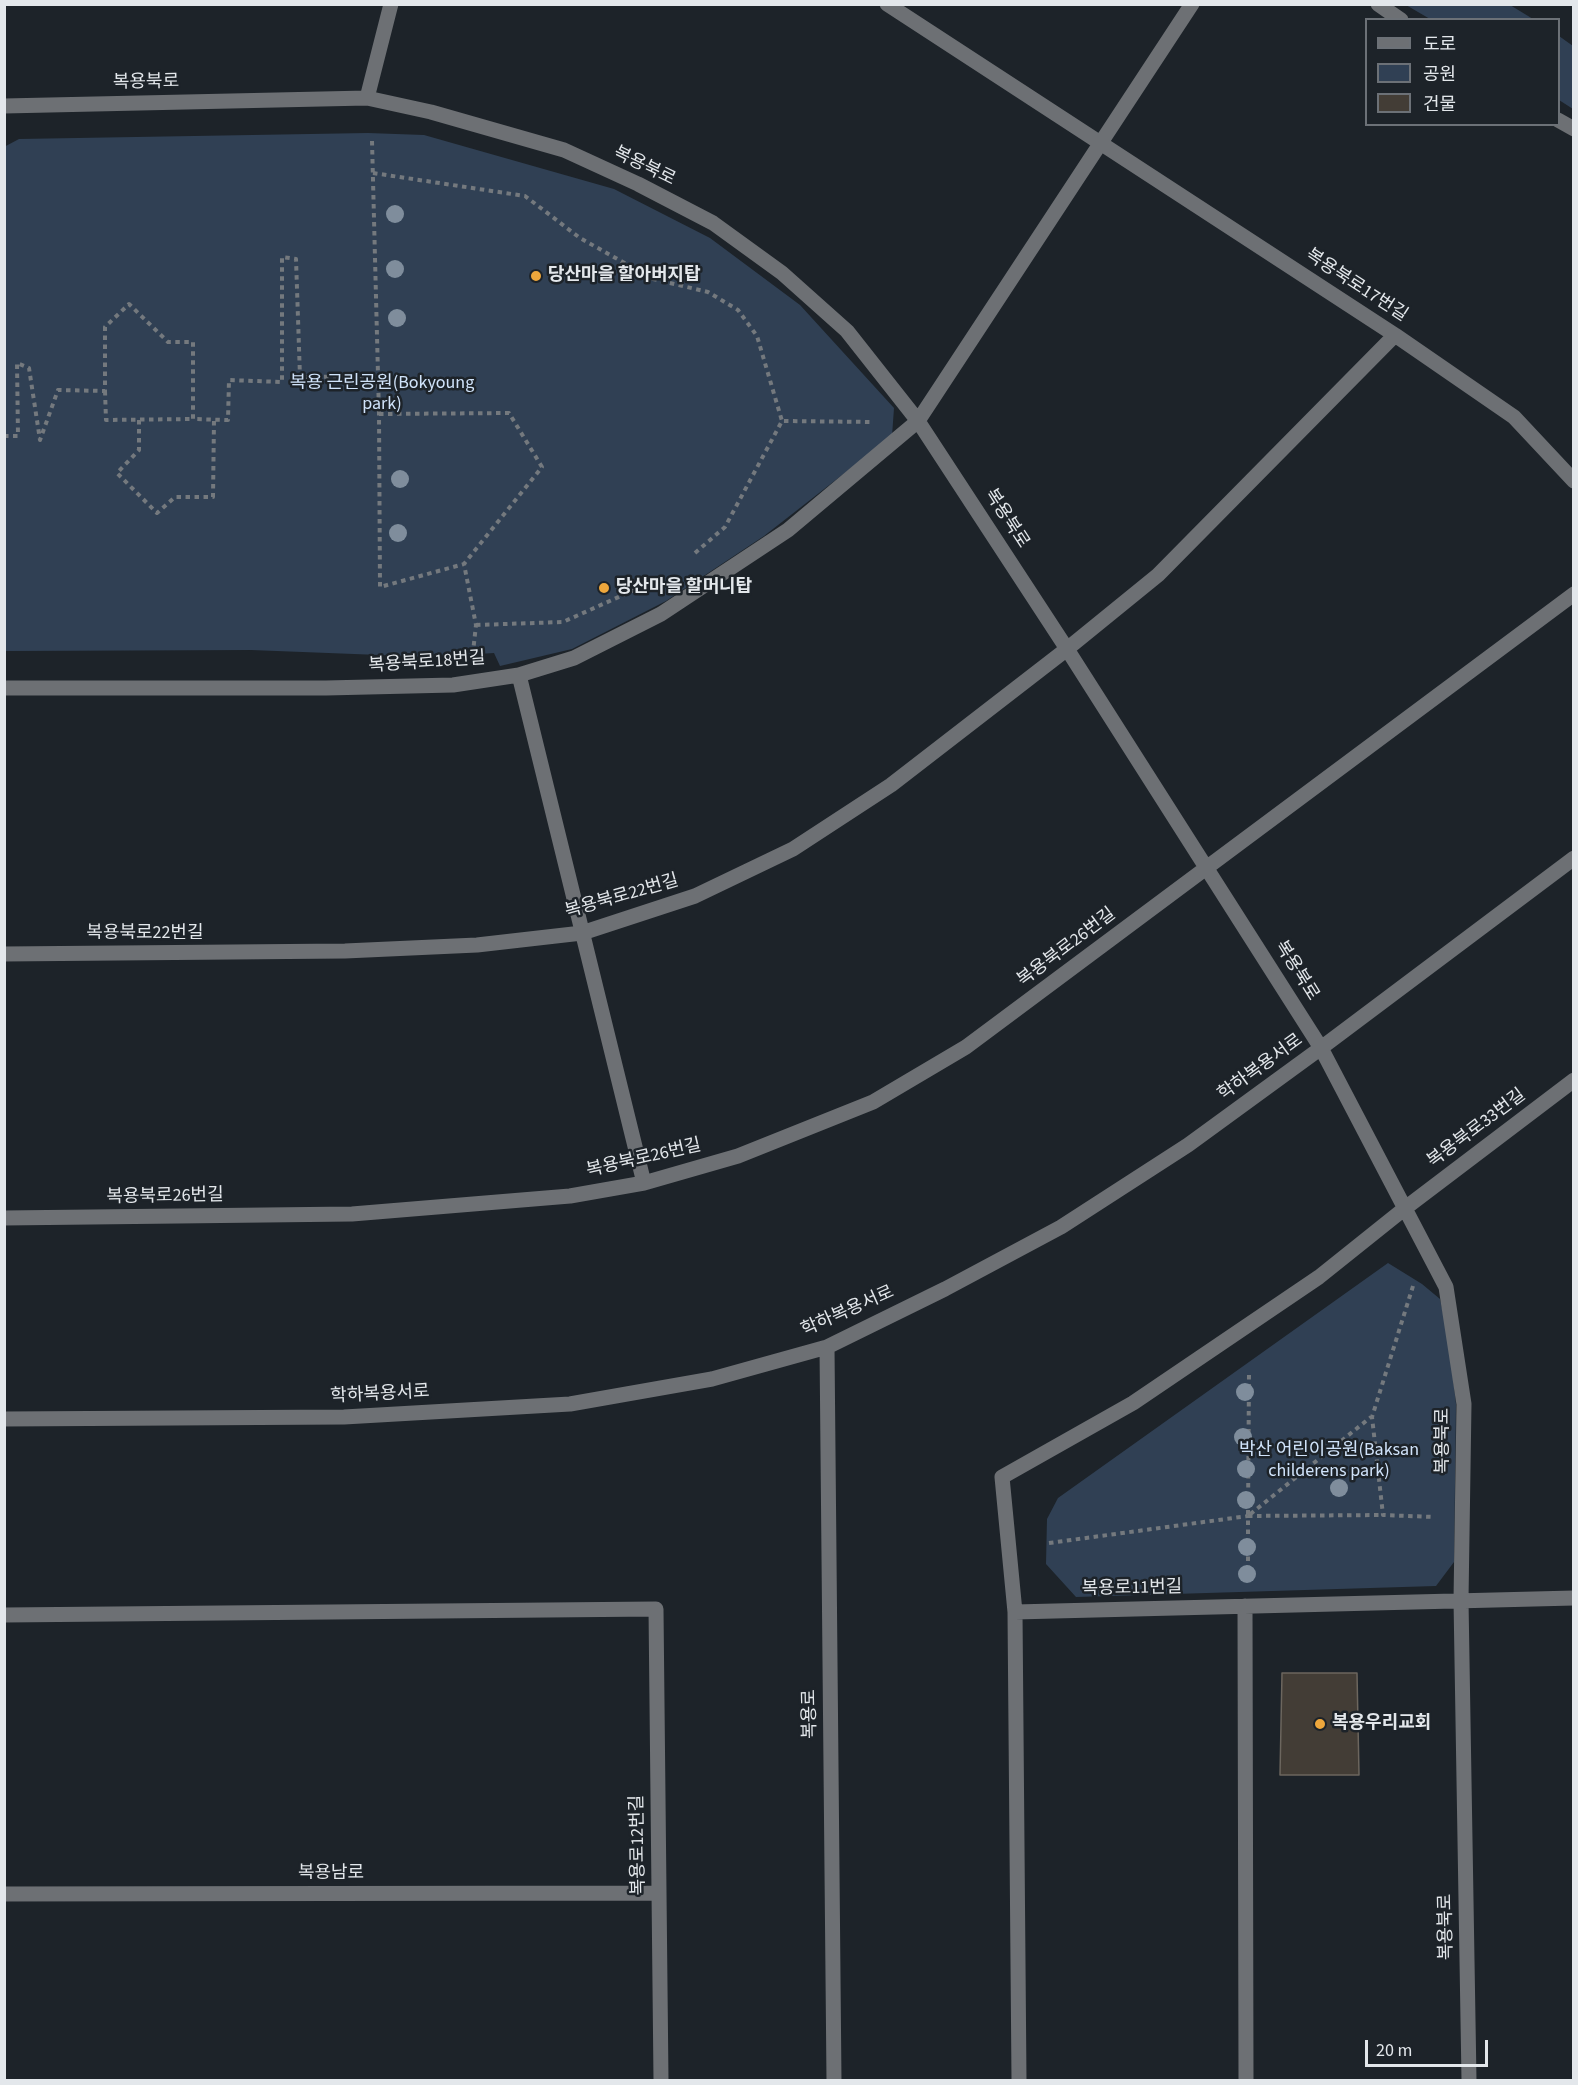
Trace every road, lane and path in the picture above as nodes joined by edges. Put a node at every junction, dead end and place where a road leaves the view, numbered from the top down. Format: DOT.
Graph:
graph roads {
  1 [pos="391,4"];
  2 [pos="887,4"];
  3 [pos="1192,4"];
  4 [pos="1378,4"];
  5 [pos="1398,18"];
  6 [pos="367,98"];
  7 [pos="4,106"];
  8 [pos="1560,121"];
  9 [pos="1574,129"];
  10 [pos="372,141"];
  11 [pos="1102,143"];
  12 [pos="373,173"];
  13 [pos="1395,335"];
  14 [pos="378,376"];
  15 [pos="105,391"];
  16 [pos="380,414"];
  17 [pos="193,419"];
  18 [pos="139,420"];
  19 [pos="214,420"];
  20 [pos="782,421"];
  21 [pos="918,421"];
  22 [pos="876,422"];
  23 [pos="4,436"];
  24 [pos="1574,482"];
  25 [pos="690,558"];
  26 [pos="464,564"];
  27 [pos="653,582"];
  28 [pos="1574,594"];
  29 [pos="476,625"];
  30 [pos="1067,649"];
  31 [pos="473,656"];
  32 [pos="519,675"];
  33 [pos="4,688"];
  34 [pos="1574,858"];
  35 [pos="1207,867"];
  36 [pos="582,933"];
  37 [pos="4,954"];
  38 [pos="1321,1048"];
  39 [pos="1574,1080"];
  40 [pos="644,1183"];
  41 [pos="1404,1209"];
  42 [pos="4,1218"];
  43 [pos="1414,1282"];
  44 [pos="827,1347"];
  45 [pos="1249,1375"];
  46 [pos="1372,1417"];
  47 [pos="4,1419"];
  48 [pos="1383,1515"];
  49 [pos="1248,1516"];
  50 [pos="1445,1518"];
  51 [pos="1049,1543"];
  52 [pos="1248,1581"];
  53 [pos="1574,1598"];
  54 [pos="1461,1600"];
  55 [pos="1245,1606"];
  56 [pos="1015,1612"];
  57 [pos="4,1615"];
  58 [pos="658,1893"];
  59 [pos="4,1894"];
  60 [pos="661,2080"];
  61 [pos="834,2080"];
  62 [pos="1019,2080"];
  63 [pos="1246,2080"];
  64 [pos="1469,2080"];
  1 -- 6 [label="street"];
  2 -- 11 [label="street, 복용북로17번길"];
  3 -- 11 [label="street"];
  4 -- 5 [label="street"];
  6 -- 7 [label="street, 복용북로"];
  6 -- 21 [label="street, 복용북로"];
  8 -- 9 [label="street"];
  10 -- 12 [label="path"];
  11 -- 13 [label="street, 복용북로17번길"];
  11 -- 21 [label="street"];
  12 -- 14 [label="path"];
  12 -- 20 [label="path"];
  13 -- 24 [label="street, 복용북로17번길"];
  13 -- 30 [label="street"];
  14 -- 16 [label="path"];
  14 -- 19 [label="path"];
  15 -- 17 [label="path"];
  15 -- 18 [label="path"];
  15 -- 23 [label="path"];
  16 -- 26 [label="path"];
  16 -- 26 [label="path"];
  17 -- 18 [label="path"];
  17 -- 19 [label="path"];
  18 -- 19 [label="path"];
  20 -- 22 [label="path"];
  20 -- 25 [label="path"];
  21 -- 30 [label="street, 복용북로"];
  21 -- 32 [label="street, 복용북로18번길"];
  26 -- 29 [label="path"];
  27 -- 29 [label="path"];
  28 -- 35 [label="street"];
  29 -- 31 [label="path"];
  30 -- 35 [label="street, 복용북로"];
  30 -- 36 [label="street, 복용북로22번길"];
  32 -- 33 [label="street, 복용북로18번길"];
  32 -- 36 [label="street"];
  34 -- 38 [label="street, 학하복용서로"];
  35 -- 38 [label="street, 복용북로"];
  35 -- 40 [label="street, 복용북로26번길"];
  36 -- 37 [label="street, 복용북로22번길"];
  36 -- 40 [label="street"];
  38 -- 41 [label="street, 복용북로"];
  38 -- 44 [label="street, 학하복용서로"];
  39 -- 41 [label="street, 복용북로33번길"];
  40 -- 42 [label="street, 복용북로26번길"];
  41 -- 54 [label="street, 복용북로"];
  41 -- 56 [label="street, 복용북로33번길"];
  43 -- 46 [label="path"];
  44 -- 47 [label="street, 학하복용서로"];
  44 -- 61 [label="street, 복용로"];
  45 -- 49 [label="path"];
  46 -- 48 [label="path"];
  46 -- 49 [label="path"];
  48 -- 49 [label="path"];
  48 -- 50 [label="path"];
  49 -- 51 [label="path"];
  49 -- 52 [label="path"];
  53 -- 54 [label="street, 복용로11번길"];
  54 -- 55 [label="street, 복용로11번길"];
  54 -- 64 [label="street, 복용북로"];
  55 -- 56 [label="street, 복용로11번길"];
  55 -- 63 [label="street"];
  56 -- 62 [label="street"];
  57 -- 58 [label="street, 복용로12번길"];
  58 -- 59 [label="street, 복용남로"];
  58 -- 60 [label="street, 복용로12번길"];
}
